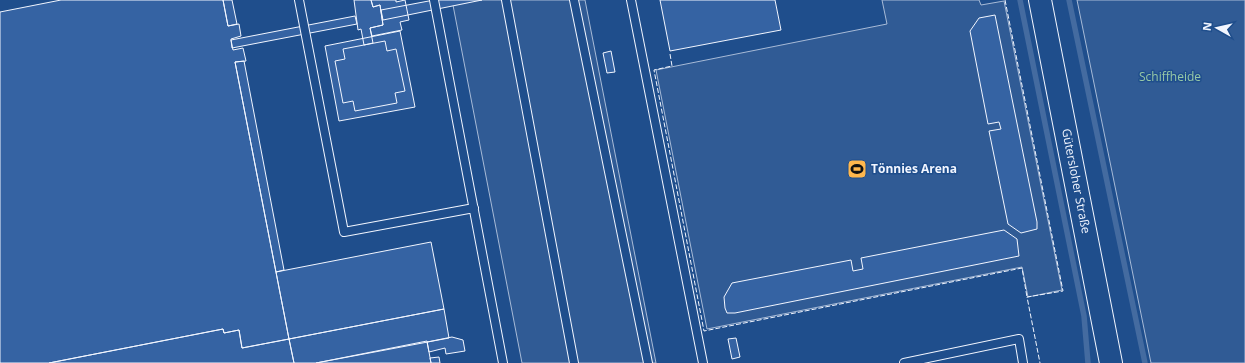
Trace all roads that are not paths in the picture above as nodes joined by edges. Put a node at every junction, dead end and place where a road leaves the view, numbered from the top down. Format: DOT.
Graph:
graph roads {
  1 [pos="299,0"];
  2 [pos="434,0"];
  3 [pos="506,0"];
  4 [pos="574,0"];
  5 [pos="630,0"];
  6 [pos="1040,0"];
  7 [pos="474,208"];
  8 [pos="503,363"];
  9 [pos="574,363"];
  10 [pos="648,363"];
  11 [pos="703,363"];
  12 [pos="904,363"];
  13 [pos="1023,363"];
  14 [pos="1111,363"];
  1 -- 7 [label="lane"];
  2 -- 7 [label="lane"];
  3 -- 9 [label="lane"];
  4 -- 10 [label="lane"];
  5 -- 11 [label="lane"];
  6 -- 14 [label="main road, Gütersloher Straße"];
  7 -- 8 [label="lane"];
  12 -- 13 [label="lane"];
}
